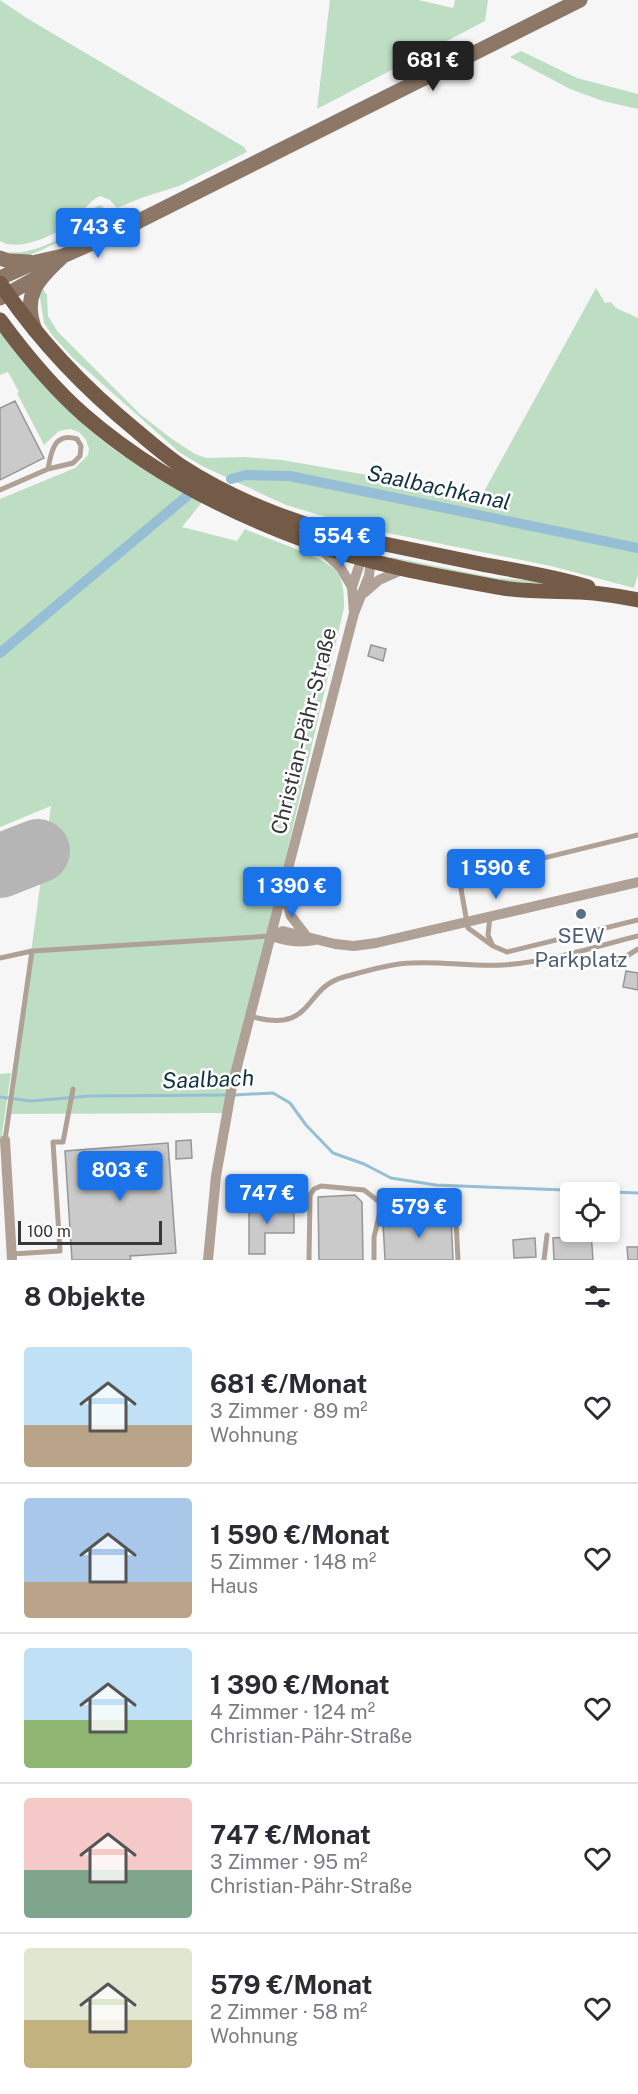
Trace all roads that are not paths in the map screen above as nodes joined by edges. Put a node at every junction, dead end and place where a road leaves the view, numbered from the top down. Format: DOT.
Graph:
graph roads {
  1 [pos="580,0"];
  2 [pos="0,258"];
  3 [pos="41,268"];
  4 [pos="0,278"];
  5 [pos="2,292"];
  6 [pos="0,320"];
  7 [pos="35,331"];
  8 [pos="48,469"];
  9 [pos="0,490"];
  10 [pos="373,542"];
  11 [pos="313,543"];
  12 [pos="366,559"];
  13 [pos="407,569"];
  14 [pos="352,587"];
  15 [pos="364,593"];
  16 [pos="610,594"];
  17 [pos="638,600"];
  18 [pos="354,613"];
  19 [pos="638,835"];
  20 [pos="638,882"];
  21 [pos="284,893"];
  22 [pos="490,916"];
  23 [pos="638,920"];
  24 [pos="466,922"];
  25 [pos="272,936"];
  26 [pos="638,936"];
  27 [pos="312,938"];
  28 [pos="493,946"];
  29 [pos="638,949"];
  30 [pos="32,951"];
  31 [pos="0,958"];
  32 [pos="616,962"];
  33 [pos="250,1016"];
  34 [pos="73,1089"];
  35 [pos="5,1140"];
  36 [pos="382,1204"];
  37 [pos="547,1235"];
  38 [pos="210,1245"];
  39 [pos="12,1257"];
  40 [pos="208,1260"];
  41 [pos="215,1260"];
  42 [pos="309,1260"];
  43 [pos="374,1260"];
  44 [pos="458,1260"];
  45 [pos="544,1260"];
  1 -- 3 [label="main road"];
  2 -- 3 [label="main road"];
  3 -- 4 [label="main road"];
  3 -- 5 [label="main road"];
  3 -- 7 [label="main road"];
  5 -- 7 [label="main road"];
  6 -- 11 [label="main road"];
  7 -- 10 [label="main road"];
  8 -- 8 [label="lane"];
  8 -- 9 [label="lane"];
  10 -- 12 [label="street, Christian-Pähr-Straße"];
  10 -- 16 [label="main road"];
  11 -- 12 [label="main road"];
  11 -- 14 [label="street"];
  12 -- 13 [label="main road"];
  12 -- 14 [label="street, Christian-Pähr-Straße"];
  12 -- 15 [label="street, Christian-Pähr-Straße"];
  13 -- 15 [label="street"];
  13 -- 16 [label="main road"];
  14 -- 18 [label="street, Christian-Pähr-Straße"];
  15 -- 18 [label="street, Christian-Pähr-Straße"];
  16 -- 17 [label="main road"];
  18 -- 21 [label="street, Christian-Pähr-Straße"];
  19 -- 24 [label="lane"];
  20 -- 22 [label="street"];
  21 -- 25 [label="street, Christian-Pähr-Straße"];
  21 -- 27 [label="street"];
  22 -- 24 [label="street"];
  22 -- 28 [label="lane"];
  23 -- 28 [label="lane"];
  24 -- 27 [label="street"];
  24 -- 28 [label="lane"];
  25 -- 27 [label="street"];
  25 -- 30 [label="lane"];
  25 -- 33 [label="street, Christian-Pähr-Straße"];
  26 -- 33 [label="lane"];
  29 -- 32 [label="lane"];
  30 -- 31 [label="lane"];
  30 -- 35 [label="lane"];
  33 -- 38 [label="street, Christian-Pähr-Straße"];
  34 -- 39 [label="lane"];
  35 -- 39 [label="street"];
  36 -- 42 [label="lane"];
  36 -- 43 [label="lane"];
  36 -- 44 [label="lane"];
  37 -- 45 [label="lane"];
  38 -- 40 [label="street, Christian-Pähr-Straße"];
  38 -- 41 [label="street, Christian-Pähr-Straße"];
}
